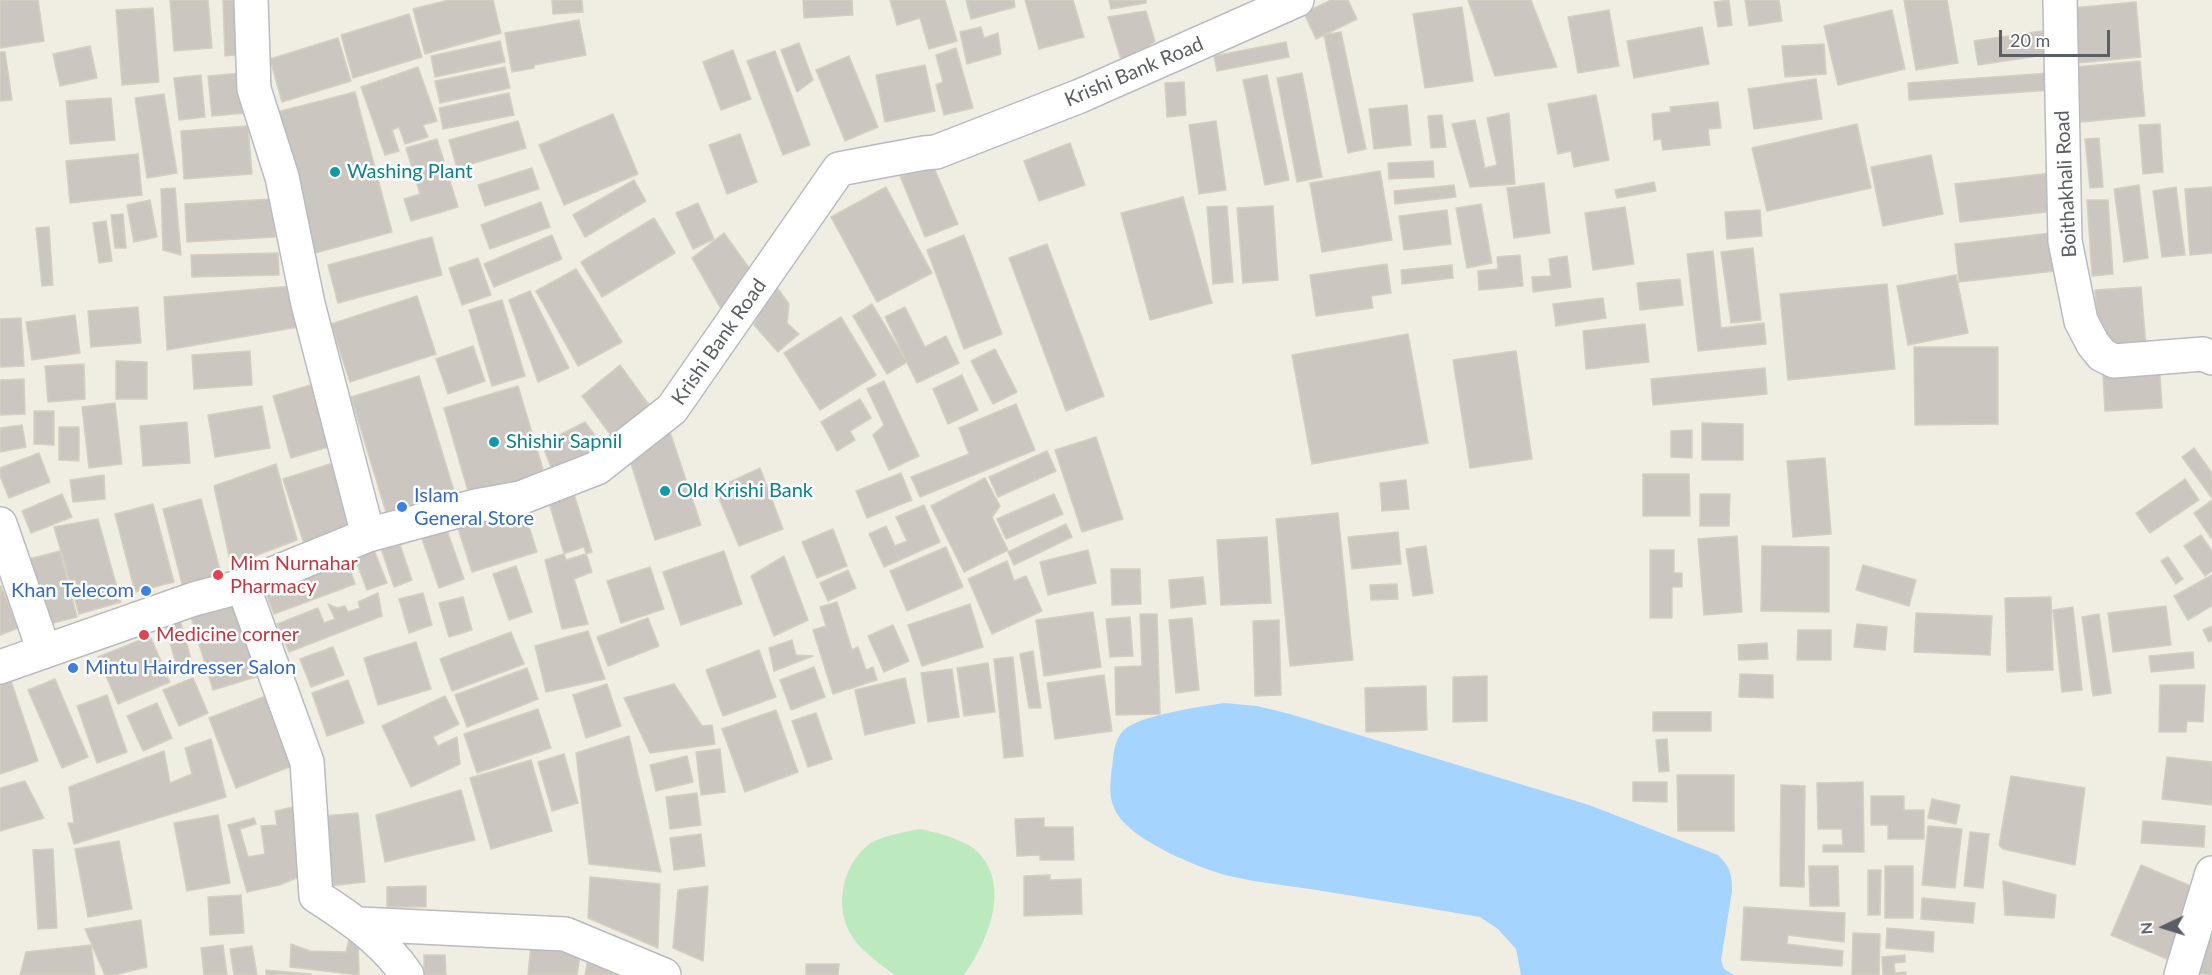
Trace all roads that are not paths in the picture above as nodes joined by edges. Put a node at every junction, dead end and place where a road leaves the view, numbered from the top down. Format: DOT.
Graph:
graph roads {
  1 [pos="251,0"];
  2 [pos="2060,0"];
  3 [pos="1291,2"];
  4 [pos="2212,358"];
  5 [pos="0,524"];
  6 [pos="368,535"];
  7 [pos="243,586"];
  8 [pos="44,651"];
  9 [pos="0,668"];
  10 [pos="2212,873"];
  11 [pos="358,924"];
  12 [pos="407,975"];
  13 [pos="664,975"];
  14 [pos="2181,975"];
  1 -- 6 [label="street"];
  2 -- 4 [label="street, Boithakhali Road"];
  3 -- 6 [label="street, Krishi Bank Road"];
  5 -- 8 [label="street"];
  6 -- 7 [label="street, Krishi Bank Road"];
  7 -- 8 [label="street, Krishi Bank Road"];
  7 -- 11 [label="street"];
  8 -- 9 [label="street, Krishi Bank Road"];
  10 -- 14 [label="street"];
  11 -- 12 [label="street"];
  11 -- 13 [label="street"];
}
